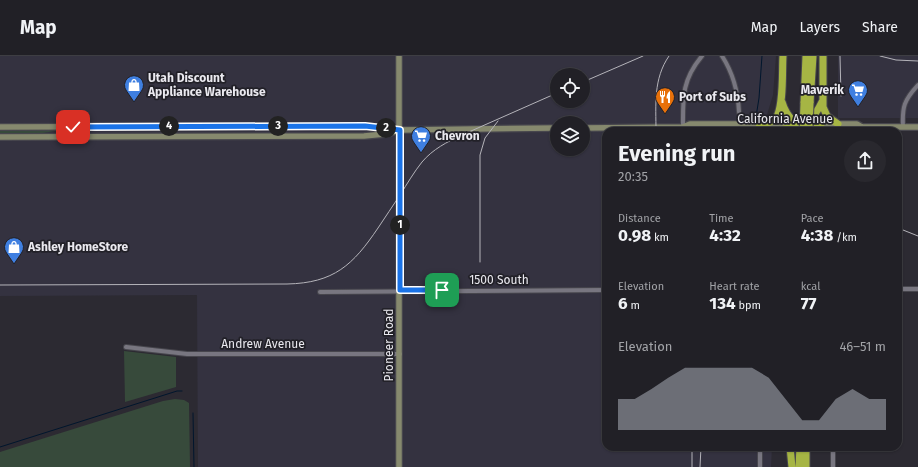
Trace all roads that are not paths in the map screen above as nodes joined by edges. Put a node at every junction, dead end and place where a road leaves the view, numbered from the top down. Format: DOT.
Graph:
graph roads {
  1 [pos="399,56"];
  2 [pos="702,56"];
  3 [pos="722,56"];
  4 [pos="783,56"];
  5 [pos="806,56"];
  6 [pos="813,56"];
  7 [pos="823,56"];
  8 [pos="918,85"];
  9 [pos="781,100"];
  10 [pos="822,102"];
  11 [pos="807,103"];
  12 [pos="739,112"];
  13 [pos="821,124"];
  14 [pos="137,126"];
  15 [pos="194,126"];
  16 [pos="254,126"];
  17 [pos="274,126"];
  18 [pos="313,126"];
  19 [pos="0,127"];
  20 [pos="73,127"];
  21 [pos="683,127"];
  22 [pos="686,127"];
  23 [pos="732,127"];
  24 [pos="763,127"];
  25 [pos="800,127"];
  26 [pos="801,127"];
  27 [pos="802,127"];
  28 [pos="806,127"];
  29 [pos="835,127"];
  30 [pos="839,127"];
  31 [pos="844,127"];
  32 [pos="862,127"];
  33 [pos="862,127"];
  34 [pos="902,127"];
  35 [pos="903,127"];
  36 [pos="918,127"];
  37 [pos="550,128"];
  38 [pos="590,128"];
  39 [pos="602,128"];
  40 [pos="400,130"];
  41 [pos="73,136"];
  42 [pos="137,136"];
  43 [pos="194,136"];
  44 [pos="254,136"];
  45 [pos="274,136"];
  46 [pos="313,136"];
  47 [pos="0,137"];
  48 [pos="902,289"];
  49 [pos="918,289"];
  50 [pos="400,290"];
  51 [pos="602,290"];
  52 [pos="320,292"];
  53 [pos="126,347"];
  54 [pos="400,354"];
  55 [pos="760,451"];
  56 [pos="790,451"];
  57 [pos="800,451"];
  58 [pos="806,451"];
  59 [pos="833,451"];
  60 [pos="400,467"];
  61 [pos="760,467"];
  62 [pos="792,467"];
  63 [pos="799,467"];
  64 [pos="806,467"];
  65 [pos="833,467"];
  1 -- 40 [label="main road, Pioneer Road"];
  2 -- 21 [label="street"];
  3 -- 12 [label="street"];
  4 -- 9 [label="highway"];
  5 -- 11 [label="highway"];
  6 -- 11 [label="highway"];
  7 -- 10 [label="highway"];
  8 -- 35 [label="street"];
  9 -- 24 [label="highway"];
  9 -- 25 [label="highway"];
  10 -- 27 [label="highway"];
  10 -- 30 [label="highway"];
  11 -- 26 [label="highway, bridge"];
  13 -- 28 [label="highway"];
  13 -- 29 [label="main road, California Avenue"];
  14 -- 15 [label="main road"];
  14 -- 20 [label="main road"];
  14 -- 42 [label="main road"];
  15 -- 16 [label="main road"];
  15 -- 43 [label="main road"];
  16 -- 17 [label="main road"];
  16 -- 44 [label="main road"];
  17 -- 18 [label="main road"];
  17 -- 45 [label="main road"];
  18 -- 40 [label="main road"];
  18 -- 46 [label="main road"];
  19 -- 20 [label="main road"];
  20 -- 41 [label="main road"];
  22 -- 23 [label="main road, California Avenue"];
  31 -- 33 [label="main road, California Avenue"];
  32 -- 34 [label="main road, California Avenue"];
  35 -- 36 [label="main road, California Avenue"];
  37 -- 40 [label="main road"];
  38 -- 39 [label="main road, California Avenue"];
  40 -- 46 [label="main road"];
  40 -- 50 [label="main road, Pioneer Road"];
  41 -- 42 [label="main road"];
  41 -- 47 [label="main road"];
  42 -- 43 [label="main road"];
  43 -- 44 [label="main road"];
  44 -- 45 [label="main road"];
  45 -- 46 [label="main road"];
  48 -- 49 [label="street"];
  50 -- 51 [label="street, 1500 South"];
  50 -- 52 [label="street, 1500 South"];
  50 -- 54 [label="main road, Pioneer Road"];
  53 -- 54 [label="street, Andrew Avenue"];
  54 -- 60 [label="main road, Pioneer Road"];
  55 -- 61 [label="street"];
  56 -- 62 [label="highway"];
  57 -- 63 [label="highway"];
  58 -- 64 [label="highway"];
  59 -- 65 [label="street"];
}
